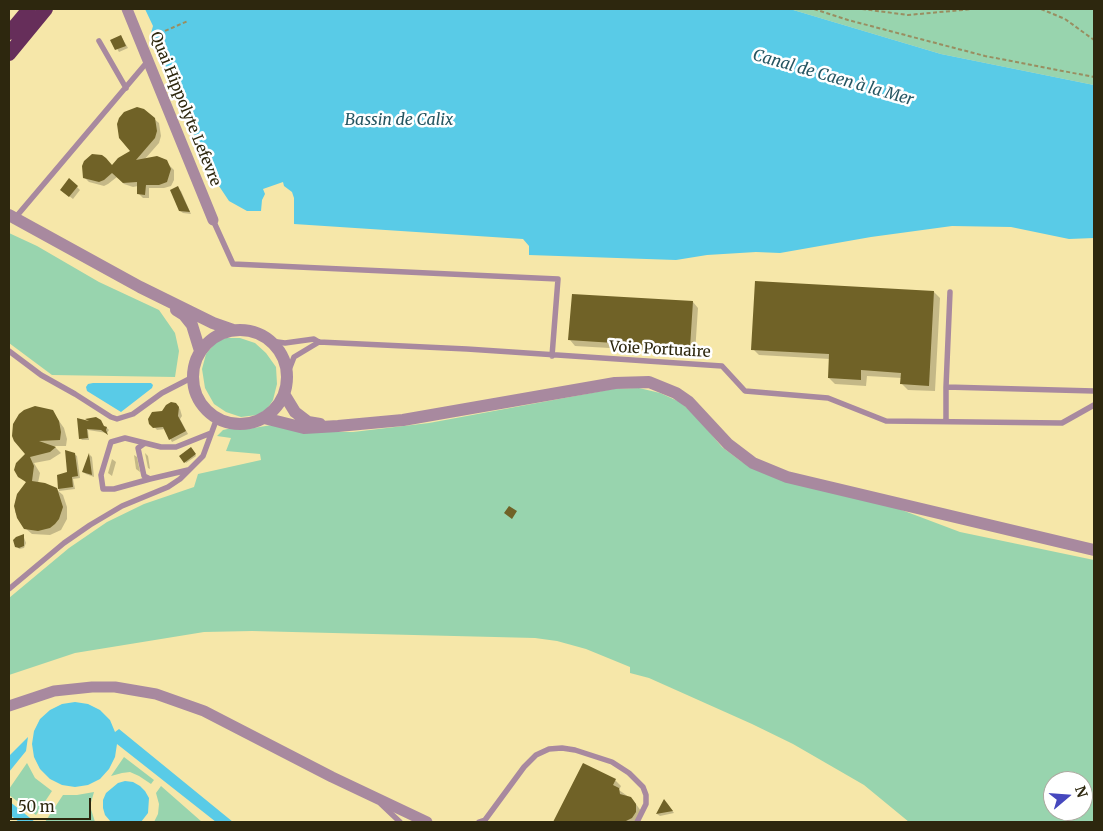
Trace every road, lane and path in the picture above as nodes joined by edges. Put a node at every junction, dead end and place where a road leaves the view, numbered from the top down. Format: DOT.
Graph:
graph roads {
  1 [pos="29,9"];
  2 [pos="46,9"];
  3 [pos="127,9"];
  4 [pos="814,9"];
  5 [pos="862,9"];
  6 [pos="973,9"];
  7 [pos="1041,9"];
  8 [pos="188,21"];
  9 [pos="9,33"];
  10 [pos="153,36"];
  11 [pos="1094,40"];
  12 [pos="99,41"];
  13 [pos="9,54"];
  14 [pos="149,59"];
  15 [pos="1094,77"];
  16 [pos="126,88"];
  17 [pos="12,217"];
  18 [pos="213,220"];
  19 [pos="140,286"];
  20 [pos="950,292"];
  21 [pos="233,330"];
  22 [pos="270,341"];
  23 [pos="322,342"];
  24 [pos="9,351"];
  25 [pos="200,351"];
  26 [pos="552,356"];
  27 [pos="287,375"];
  28 [pos="193,376"];
  29 [pos="946,387"];
  30 [pos="1094,391"];
  31 [pos="284,394"];
  32 [pos="1094,405"];
  33 [pos="217,418"];
  34 [pos="264,418"];
  35 [pos="946,421"];
  36 [pos="330,426"];
  37 [pos="210,433"];
  38 [pos="145,443"];
  39 [pos="190,470"];
  40 [pos="150,479"];
  41 [pos="1094,550"];
  42 [pos="9,589"];
  43 [pos="9,706"];
  44 [pos="375,797"];
  45 [pos="400,822"];
  46 [pos="427,822"];
  47 [pos="479,822"];
  48 [pos="637,822"];
  1 -- 9 [label="highway"];
  2 -- 13 [label="highway"];
  3 -- 14 [label="street, Quai Hippolyte Lefevre"];
  4 -- 15 [label="path"];
  5 -- 6 [label="path"];
  7 -- 11 [label="path"];
  8 -- 10 [label="path"];
  12 -- 16 [label="lane"];
  14 -- 16 [label="lane"];
  14 -- 18 [label="street, Quai Hippolyte Lefevre"];
  16 -- 17 [label="lane"];
  17 -- 19 [label="street"];
  18 -- 26 [label="lane"];
  19 -- 21 [label="street"];
  19 -- 25 [label="street"];
  20 -- 29 [label="lane"];
  21 -- 22 [label="street"];
  21 -- 25 [label="street"];
  22 -- 23 [label="lane, Voie Portuaire"];
  22 -- 27 [label="street"];
  23 -- 26 [label="lane, Voie Portuaire"];
  23 -- 27 [label="lane"];
  24 -- 28 [label="lane"];
  25 -- 28 [label="street"];
  26 -- 35 [label="lane, Voie Portuaire"];
  27 -- 31 [label="street"];
  28 -- 33 [label="street"];
  29 -- 30 [label="lane"];
  29 -- 35 [label="lane"];
  31 -- 34 [label="street"];
  31 -- 36 [label="street"];
  32 -- 35 [label="lane, Voie Portuaire"];
  33 -- 34 [label="street"];
  33 -- 37 [label="lane"];
  34 -- 36 [label="street"];
  36 -- 41 [label="street"];
  37 -- 38 [label="lane"];
  37 -- 39 [label="lane"];
  38 -- 40 [label="lane"];
  38 -- 40 [label="lane"];
  39 -- 40 [label="lane"];
  39 -- 42 [label="lane"];
  43 -- 44 [label="street"];
  44 -- 45 [label="lane"];
  44 -- 46 [label="street"];
  47 -- 48 [label="lane"];
}
